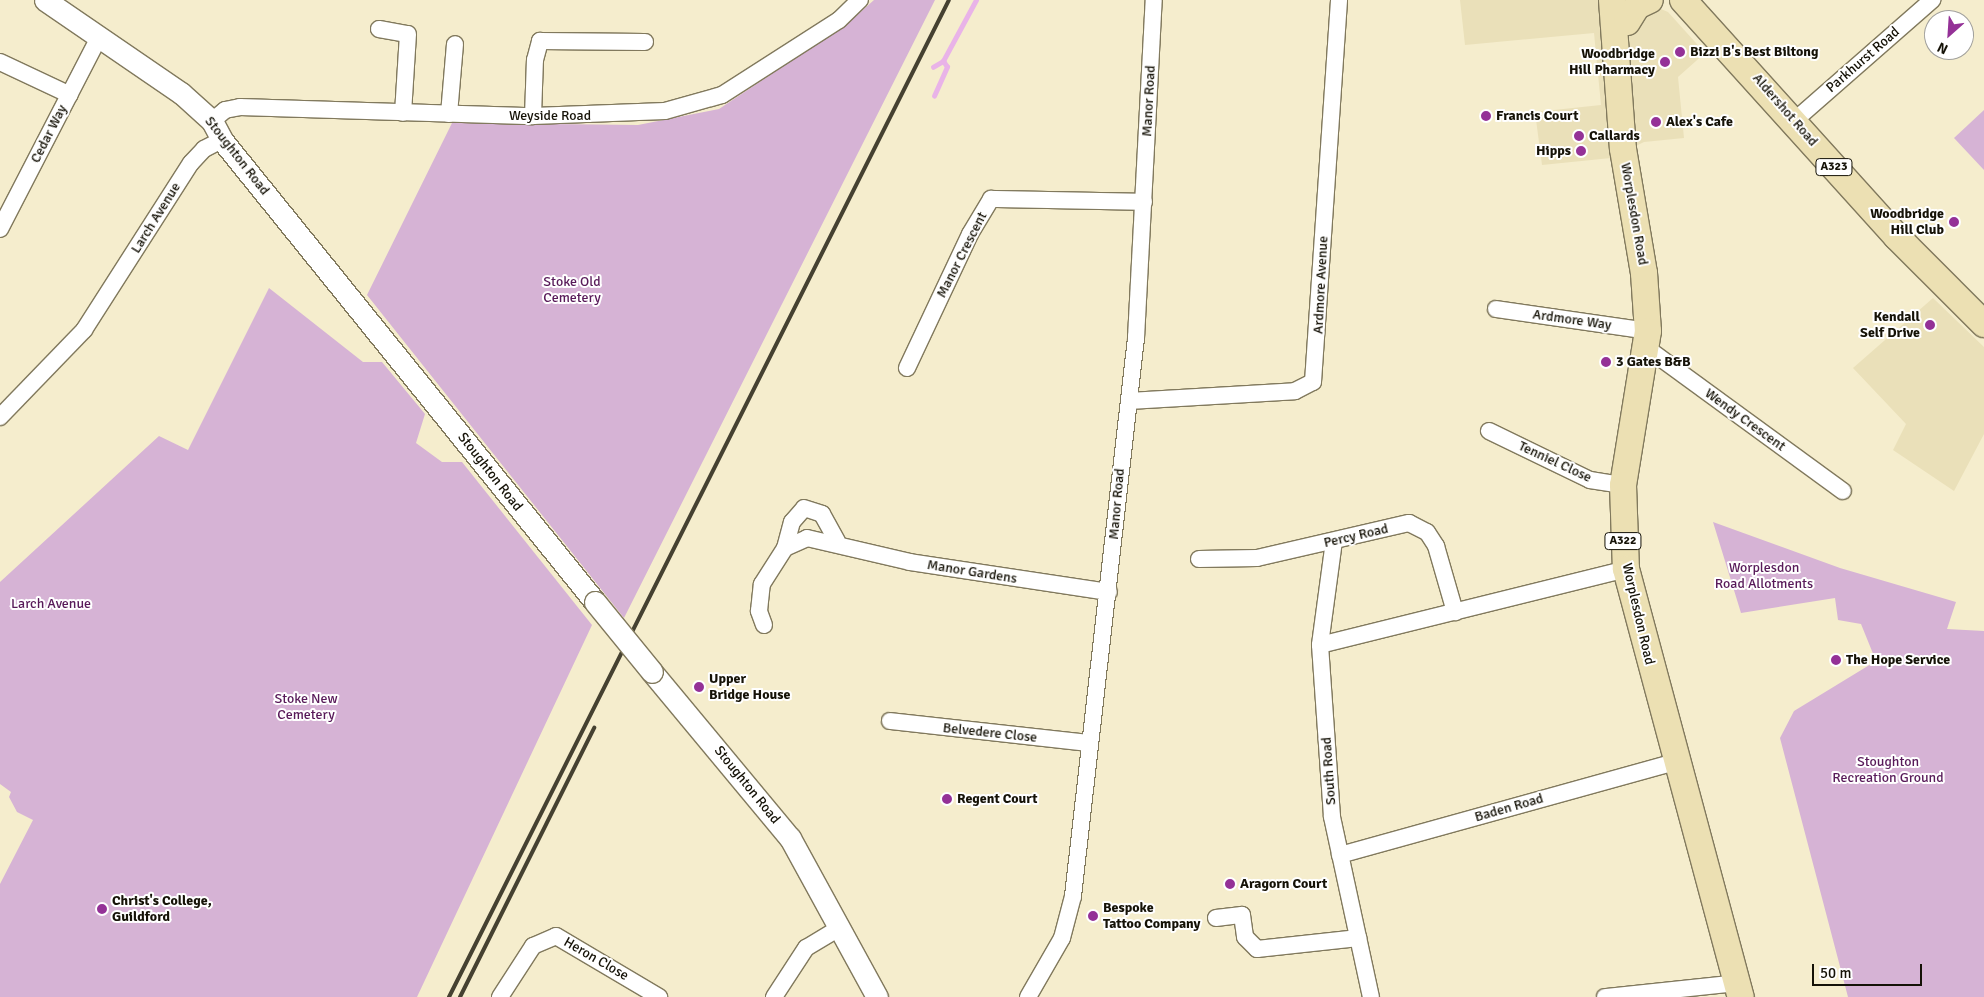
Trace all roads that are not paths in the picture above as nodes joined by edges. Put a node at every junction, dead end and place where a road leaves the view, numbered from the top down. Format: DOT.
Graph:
graph roads {
  1 [pos="45,0"];
  2 [pos="860,0"];
  3 [pos="1154,0"];
  4 [pos="1339,0"];
  5 [pos="1612,0"];
  6 [pos="1650,0"];
  7 [pos="1932,0"];
  8 [pos="1682,1"];
  9 [pos="1629,11"];
  10 [pos="379,29"];
  11 [pos="98,39"];
  12 [pos="645,42"];
  13 [pos="456,44"];
  14 [pos="0,62"];
  15 [pos="1620,73"];
  16 [pos="70,95"];
  17 [pos="403,113"];
  18 [pos="449,114"];
  19 [pos="533,116"];
  20 [pos="212,121"];
  21 [pos="1794,121"];
  22 [pos="222,140"];
  23 [pos="1144,202"];
  24 [pos="0,229"];
  25 [pos="1496,309"];
  26 [pos="1984,324"];
  27 [pos="1648,340"];
  28 [pos="907,368"];
  29 [pos="1129,401"];
  30 [pos="0,417"];
  31 [pos="1489,431"];
  32 [pos="1623,486"];
  33 [pos="1843,490"];
  34 [pos="837,541"];
  35 [pos="1334,541"];
  36 [pos="785,548"];
  37 [pos="1198,558"];
  38 [pos="1626,569"];
  39 [pos="1109,592"];
  40 [pos="1455,612"];
  41 [pos="764,625"];
  42 [pos="1320,645"];
  43 [pos="890,721"];
  44 [pos="1090,743"];
  45 [pos="1678,761"];
  46 [pos="1340,855"];
  47 [pos="1216,918"];
  48 [pos="841,927"];
  49 [pos="1358,938"];
  50 [pos="1739,990"];
  51 [pos="500,997"];
  52 [pos="659,997"];
  53 [pos="774,997"];
  54 [pos="877,997"];
  55 [pos="1028,997"];
  56 [pos="1371,997"];
  57 [pos="1605,997"];
  1 -- 11 [label="street, Stoughton Road"];
  2 -- 19 [label="street, Weyside Road"];
  3 -- 23 [label="street, Manor Road"];
  4 -- 29 [label="street, Ardmore Avenue"];
  5 -- 15 [label="main road, Worplesdon Road"];
  6 -- 9 [label="main road"];
  7 -- 21 [label="street, Parkhurst Road"];
  8 -- 21 [label="main road, Aldershot Road / A323"];
  9 -- 15 [label="main road, Worplesdon Road"];
  10 -- 17 [label="street"];
  11 -- 16 [label="street, Cedar Way"];
  11 -- 20 [label="street, Stoughton Road"];
  12 -- 19 [label="street"];
  13 -- 18 [label="street"];
  14 -- 16 [label="street"];
  15 -- 27 [label="main road, Worplesdon Road / A322"];
  16 -- 24 [label="street, Cedar Way"];
  17 -- 18 [label="street, Weyside Road"];
  17 -- 20 [label="street, Weyside Road"];
  18 -- 19 [label="street, Weyside Road"];
  20 -- 22 [label="street, Stoughton Road"];
  21 -- 26 [label="main road, Aldershot Road / A323"];
  22 -- 30 [label="street, Larch Avenue"];
  22 -- 48 [label="street, Stoughton Road, bridge"];
  23 -- 28 [label="street, Manor Crescent"];
  23 -- 29 [label="street, Manor Road"];
  25 -- 27 [label="street, Ardmore Way"];
  27 -- 32 [label="main road, Worplesdon Road / A322"];
  27 -- 33 [label="street, Wendy Crescent"];
  29 -- 39 [label="street, Manor Road"];
  31 -- 32 [label="street, Tenniel Close"];
  32 -- 38 [label="main road, Worplesdon Road / A322"];
  34 -- 36 [label="street, Manor Gardens"];
  34 -- 36 [label="street"];
  34 -- 39 [label="street, Manor Gardens"];
  35 -- 37 [label="street, Percy Road"];
  35 -- 40 [label="street, Percy Road"];
  35 -- 42 [label="street, South Road"];
  36 -- 41 [label="street"];
  38 -- 40 [label="street"];
  38 -- 45 [label="main road, Worplesdon Road / A322"];
  39 -- 44 [label="street, Manor Road"];
  40 -- 42 [label="street"];
  42 -- 46 [label="street, South Road"];
  43 -- 44 [label="street, Belvedere Close"];
  44 -- 55 [label="street, Manor Road"];
  45 -- 46 [label="street, Baden Road"];
  45 -- 50 [label="main road, Worplesdon Road / A322"];
  46 -- 49 [label="street, South Road"];
  47 -- 49 [label="street"];
  48 -- 53 [label="street"];
  48 -- 54 [label="street, Stoughton Road"];
  49 -- 56 [label="street, South Road"];
  50 -- 57 [label="street"];
  51 -- 52 [label="street, Heron Close"];
}
